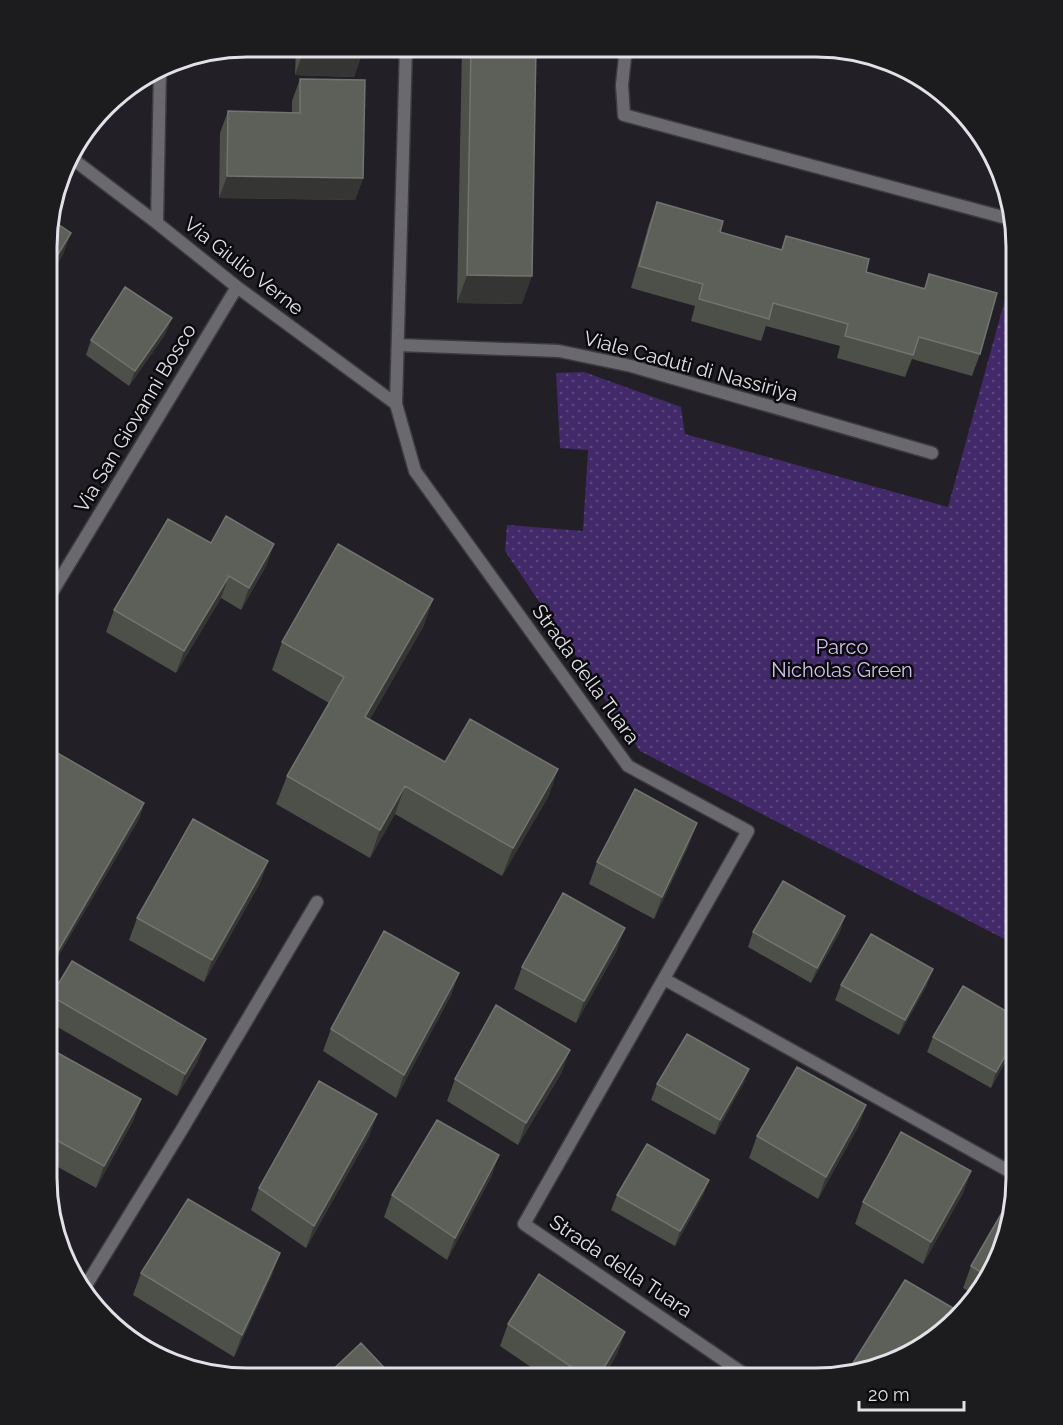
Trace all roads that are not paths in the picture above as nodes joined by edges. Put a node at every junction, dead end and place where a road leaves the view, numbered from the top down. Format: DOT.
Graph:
graph roads {
  1 [pos="406,57"];
  2 [pos="625,57"];
  3 [pos="160,78"];
  4 [pos="77,162"];
  5 [pos="1003,217"];
  6 [pos="157,223"];
  7 [pos="237,287"];
  8 [pos="398,345"];
  9 [pos="396,404"];
  10 [pos="932,453"];
  11 [pos="57,584"];
  12 [pos="317,902"];
  13 [pos="664,979"];
  14 [pos="1006,1169"];
  15 [pos="88,1282"];
  16 [pos="735,1368"];
  1 -- 8 [label="street"];
  2 -- 5 [label="street"];
  3 -- 6 [label="street"];
  4 -- 6 [label="street, Via Giulio Verne"];
  6 -- 7 [label="street, Via Giulio Verne"];
  7 -- 9 [label="street, Via Giulio Verne"];
  7 -- 11 [label="street, Via San Giovanni Bosco"];
  8 -- 9 [label="street"];
  8 -- 10 [label="street, Viale Caduti di Nassiriya"];
  9 -- 13 [label="street, Strada della Tuara"];
  12 -- 15 [label="street"];
  13 -- 14 [label="street"];
  13 -- 16 [label="street, Strada della Tuara"];
}
